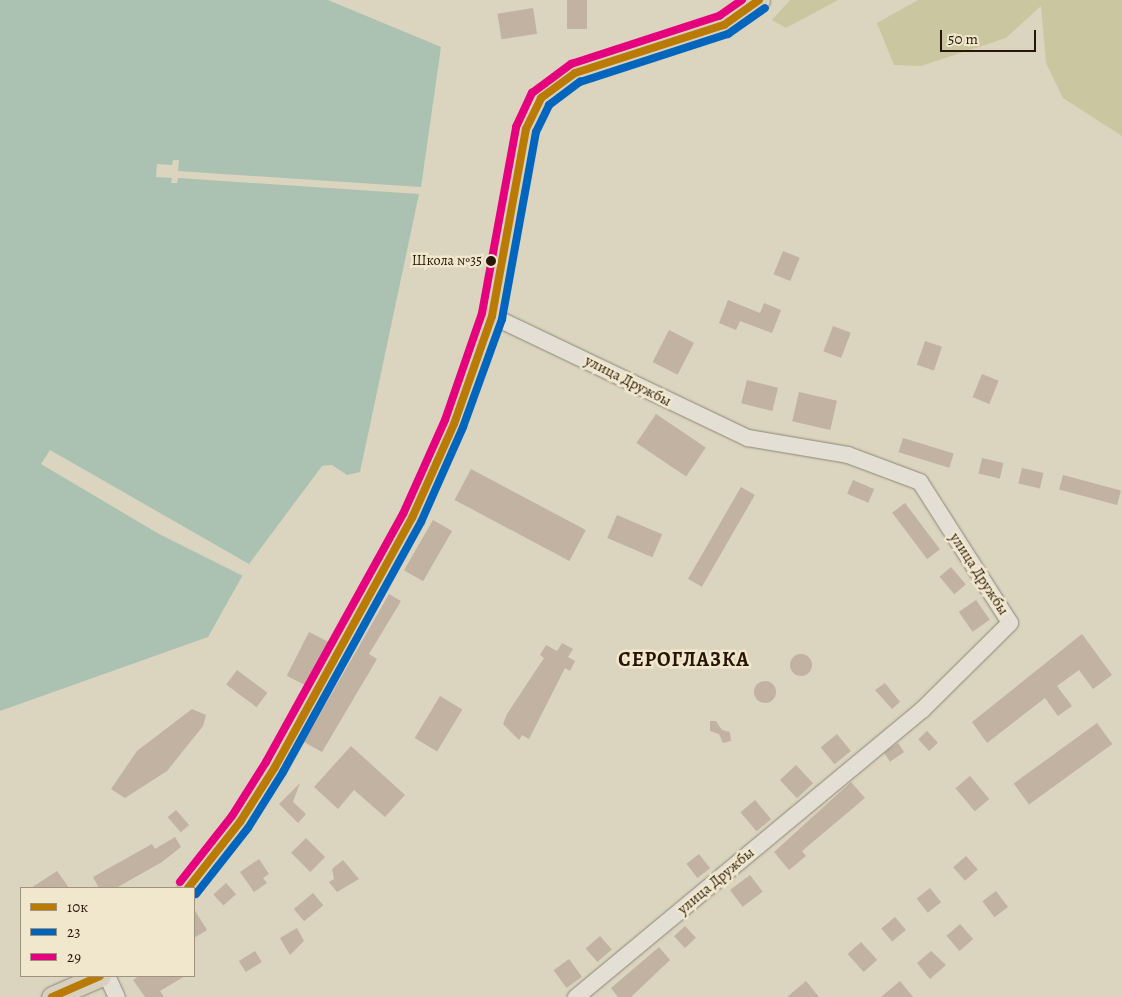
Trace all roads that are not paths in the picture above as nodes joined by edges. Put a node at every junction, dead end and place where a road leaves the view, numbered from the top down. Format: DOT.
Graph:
graph roads {
  1 [pos="759,0"];
  2 [pos="492,316"];
  3 [pos="189,887"];
  4 [pos="98,977"];
  5 [pos="107,977"];
  6 [pos="52,997"];
  7 [pos="117,997"];
  8 [pos="576,997"];
  1 -- 2 [label="main road"];
  2 -- 3 [label="main road"];
  2 -- 8 [label="street, улица Дружбы"];
  4 -- 6 [label="main road"];
  5 -- 7 [label="street"];
}
